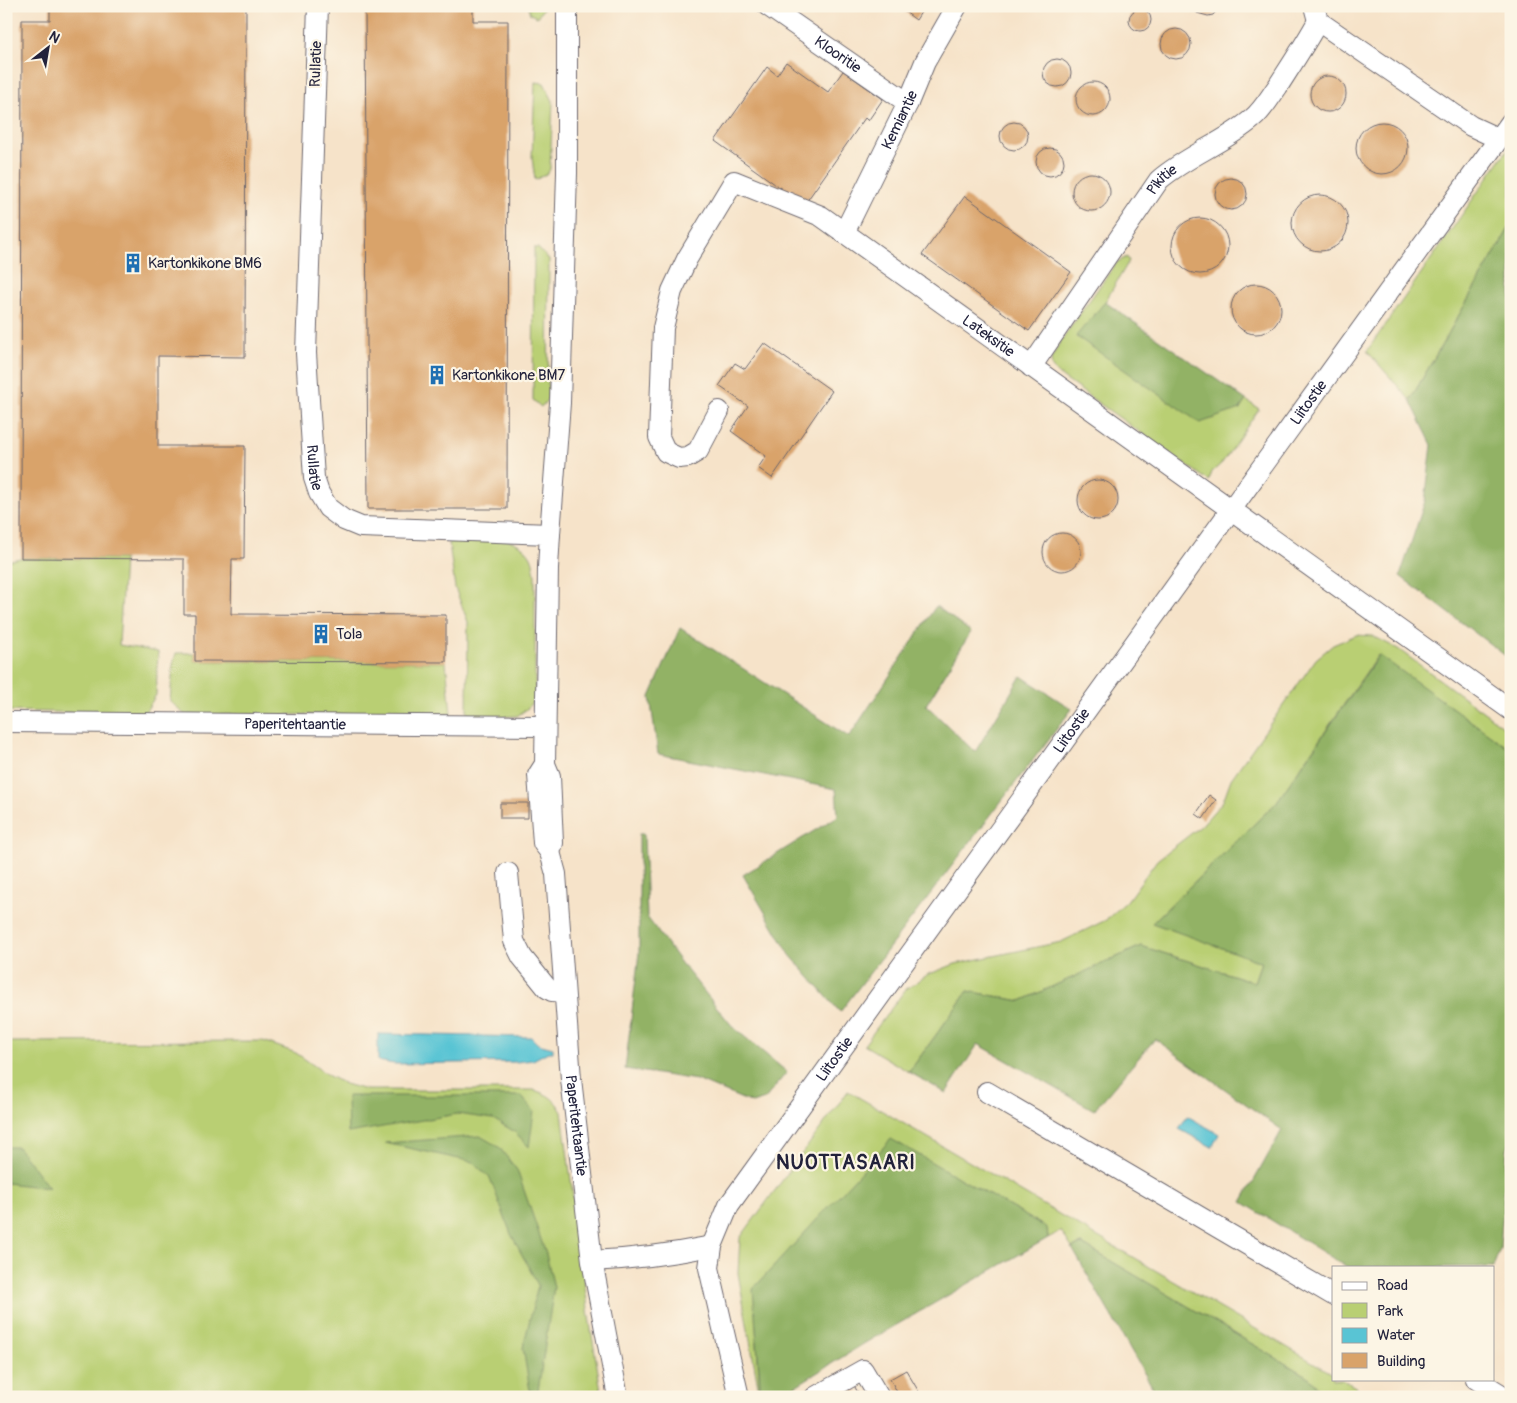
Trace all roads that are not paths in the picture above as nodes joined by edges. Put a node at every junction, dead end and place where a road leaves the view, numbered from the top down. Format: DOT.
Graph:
graph roads {
  1 [pos="318,6"];
  2 [pos="567,6"];
  3 [pos="768,6"];
  4 [pos="957,6"];
  5 [pos="1316,13"];
  6 [pos="908,103"];
  7 [pos="1511,122"];
  8 [pos="1499,139"];
  9 [pos="844,233"];
  10 [pos="1031,366"];
  11 [pos="719,411"];
  12 [pos="1232,510"];
  13 [pos="550,534"];
  14 [pos="1511,710"];
  15 [pos="6,722"];
  16 [pos="545,726"];
  17 [pos="508,873"];
  18 [pos="563,992"];
  19 [pos="987,1092"];
  20 [pos="712,1246"];
  21 [pos="592,1261"];
  22 [pos="1332,1294"];
  23 [pos="1478,1380"];
  24 [pos="618,1397"];
  25 [pos="739,1397"];
  26 [pos="815,1397"];
  27 [pos="879,1397"];
  28 [pos="1505,1397"];
  1 -- 13 [label="street, Rullatie"];
  2 -- 13 [label="street"];
  3 -- 6 [label="street, Klooritie"];
  4 -- 6 [label="street, Kemiantie"];
  5 -- 8 [label="street"];
  5 -- 10 [label="street, Pikitie"];
  6 -- 9 [label="street, Kemiantie"];
  7 -- 8 [label="street, Liitostie"];
  8 -- 12 [label="street, Liitostie"];
  9 -- 10 [label="street, Lateksitie"];
  9 -- 11 [label="street, Lateksitie"];
  10 -- 12 [label="street, Lateksitie"];
  12 -- 14 [label="street, Lateksitie"];
  12 -- 20 [label="street, Liitostie"];
  13 -- 16 [label="street"];
  15 -- 16 [label="street, Paperitehtaantie"];
  16 -- 18 [label="street, Paperitehtaantie"];
  17 -- 18 [label="street"];
  18 -- 21 [label="street, Paperitehtaantie"];
  19 -- 22 [label="street"];
  20 -- 21 [label="street"];
  20 -- 25 [label="street, Liitostie"];
  21 -- 24 [label="street, Paperitehtaantie"];
  23 -- 28 [label="street"];
  26 -- 27 [label="street"];
}
